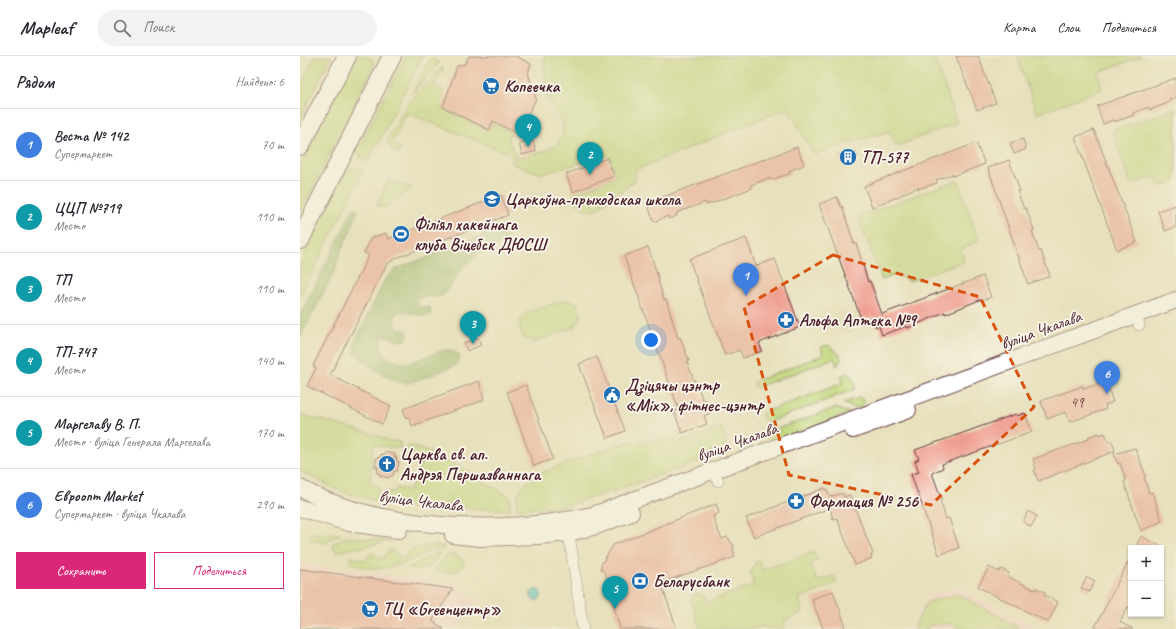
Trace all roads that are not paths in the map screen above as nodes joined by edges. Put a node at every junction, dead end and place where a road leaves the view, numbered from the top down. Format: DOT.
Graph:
graph roads {
  1 [pos="347,56"];
  2 [pos="392,56"];
  3 [pos="300,146"];
  4 [pos="300,240"];
  5 [pos="1176,300"];
  6 [pos="1176,310"];
  7 [pos="1137,320"];
  8 [pos="300,488"];
  9 [pos="300,508"];
  10 [pos="568,527"];
  11 [pos="582,629"];
  1 -- 3 [label="main road"];
  2 -- 4 [label="main road"];
  5 -- 7 [label="main road, вуліца Чкалава"];
  6 -- 7 [label="main road, вуліца Чкалава"];
  7 -- 10 [label="main road, вуліца Чкалава"];
  8 -- 10 [label="main road, вуліца Чкалава"];
  9 -- 10 [label="main road, вуліца Чкалава"];
  10 -- 11 [label="street"];
}
